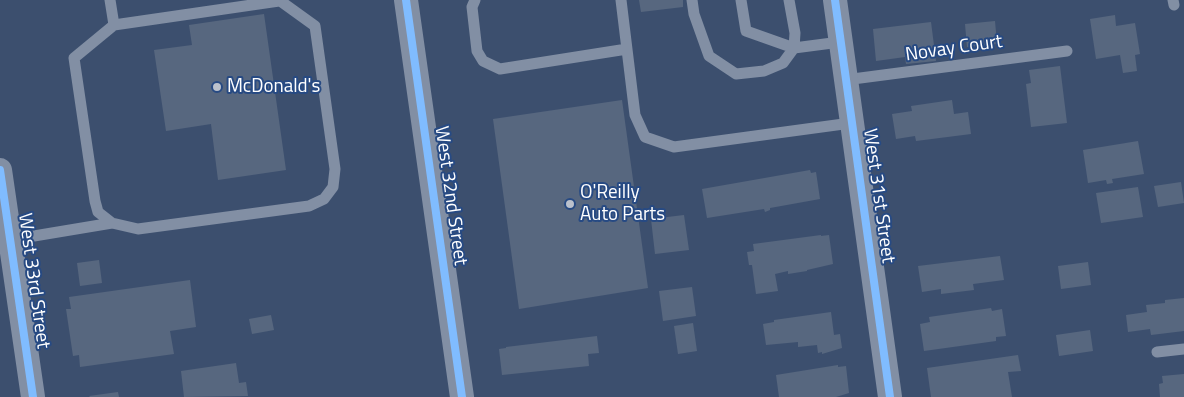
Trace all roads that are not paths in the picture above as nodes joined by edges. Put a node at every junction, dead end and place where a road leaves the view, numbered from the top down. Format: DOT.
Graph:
graph roads {
  1 [pos="110,0"];
  2 [pos="279,0"];
  3 [pos="406,0"];
  4 [pos="475,0"];
  5 [pos="621,0"];
  6 [pos="692,0"];
  7 [pos="741,0"];
  8 [pos="789,0"];
  9 [pos="835,0"];
  10 [pos="114,25"];
  11 [pos="840,42"];
  12 [pos="794,48"];
  13 [pos="627,49"];
  14 [pos="1068,51"];
  15 [pos="845,80"];
  16 [pos="851,124"];
  17 [pos="0,170"];
  18 [pos="112,223"];
  19 [pos="10,240"];
  20 [pos="1184,349"];
  21 [pos="1157,352"];
  22 [pos="33,397"];
  23 [pos="462,397"];
  24 [pos="890,397"];
  1 -- 10 [label="lane"];
  2 -- 10 [label="lane"];
  2 -- 18 [label="lane"];
  3 -- 23 [label="street, West 32nd Street"];
  4 -- 13 [label="lane"];
  5 -- 13 [label="lane"];
  6 -- 12 [label="lane"];
  7 -- 12 [label="lane"];
  8 -- 12 [label="lane"];
  9 -- 11 [label="street, West 31st Street"];
  10 -- 18 [label="lane"];
  11 -- 12 [label="lane"];
  11 -- 15 [label="street, West 31st Street"];
  13 -- 16 [label="lane"];
  14 -- 15 [label="lane, Novay Court"];
  15 -- 16 [label="street, West 31st Street"];
  16 -- 24 [label="street, West 31st Street"];
  17 -- 19 [label="street, West 33rd Street"];
  18 -- 19 [label="lane"];
  19 -- 22 [label="street, West 33rd Street"];
  20 -- 21 [label="lane"];
}
